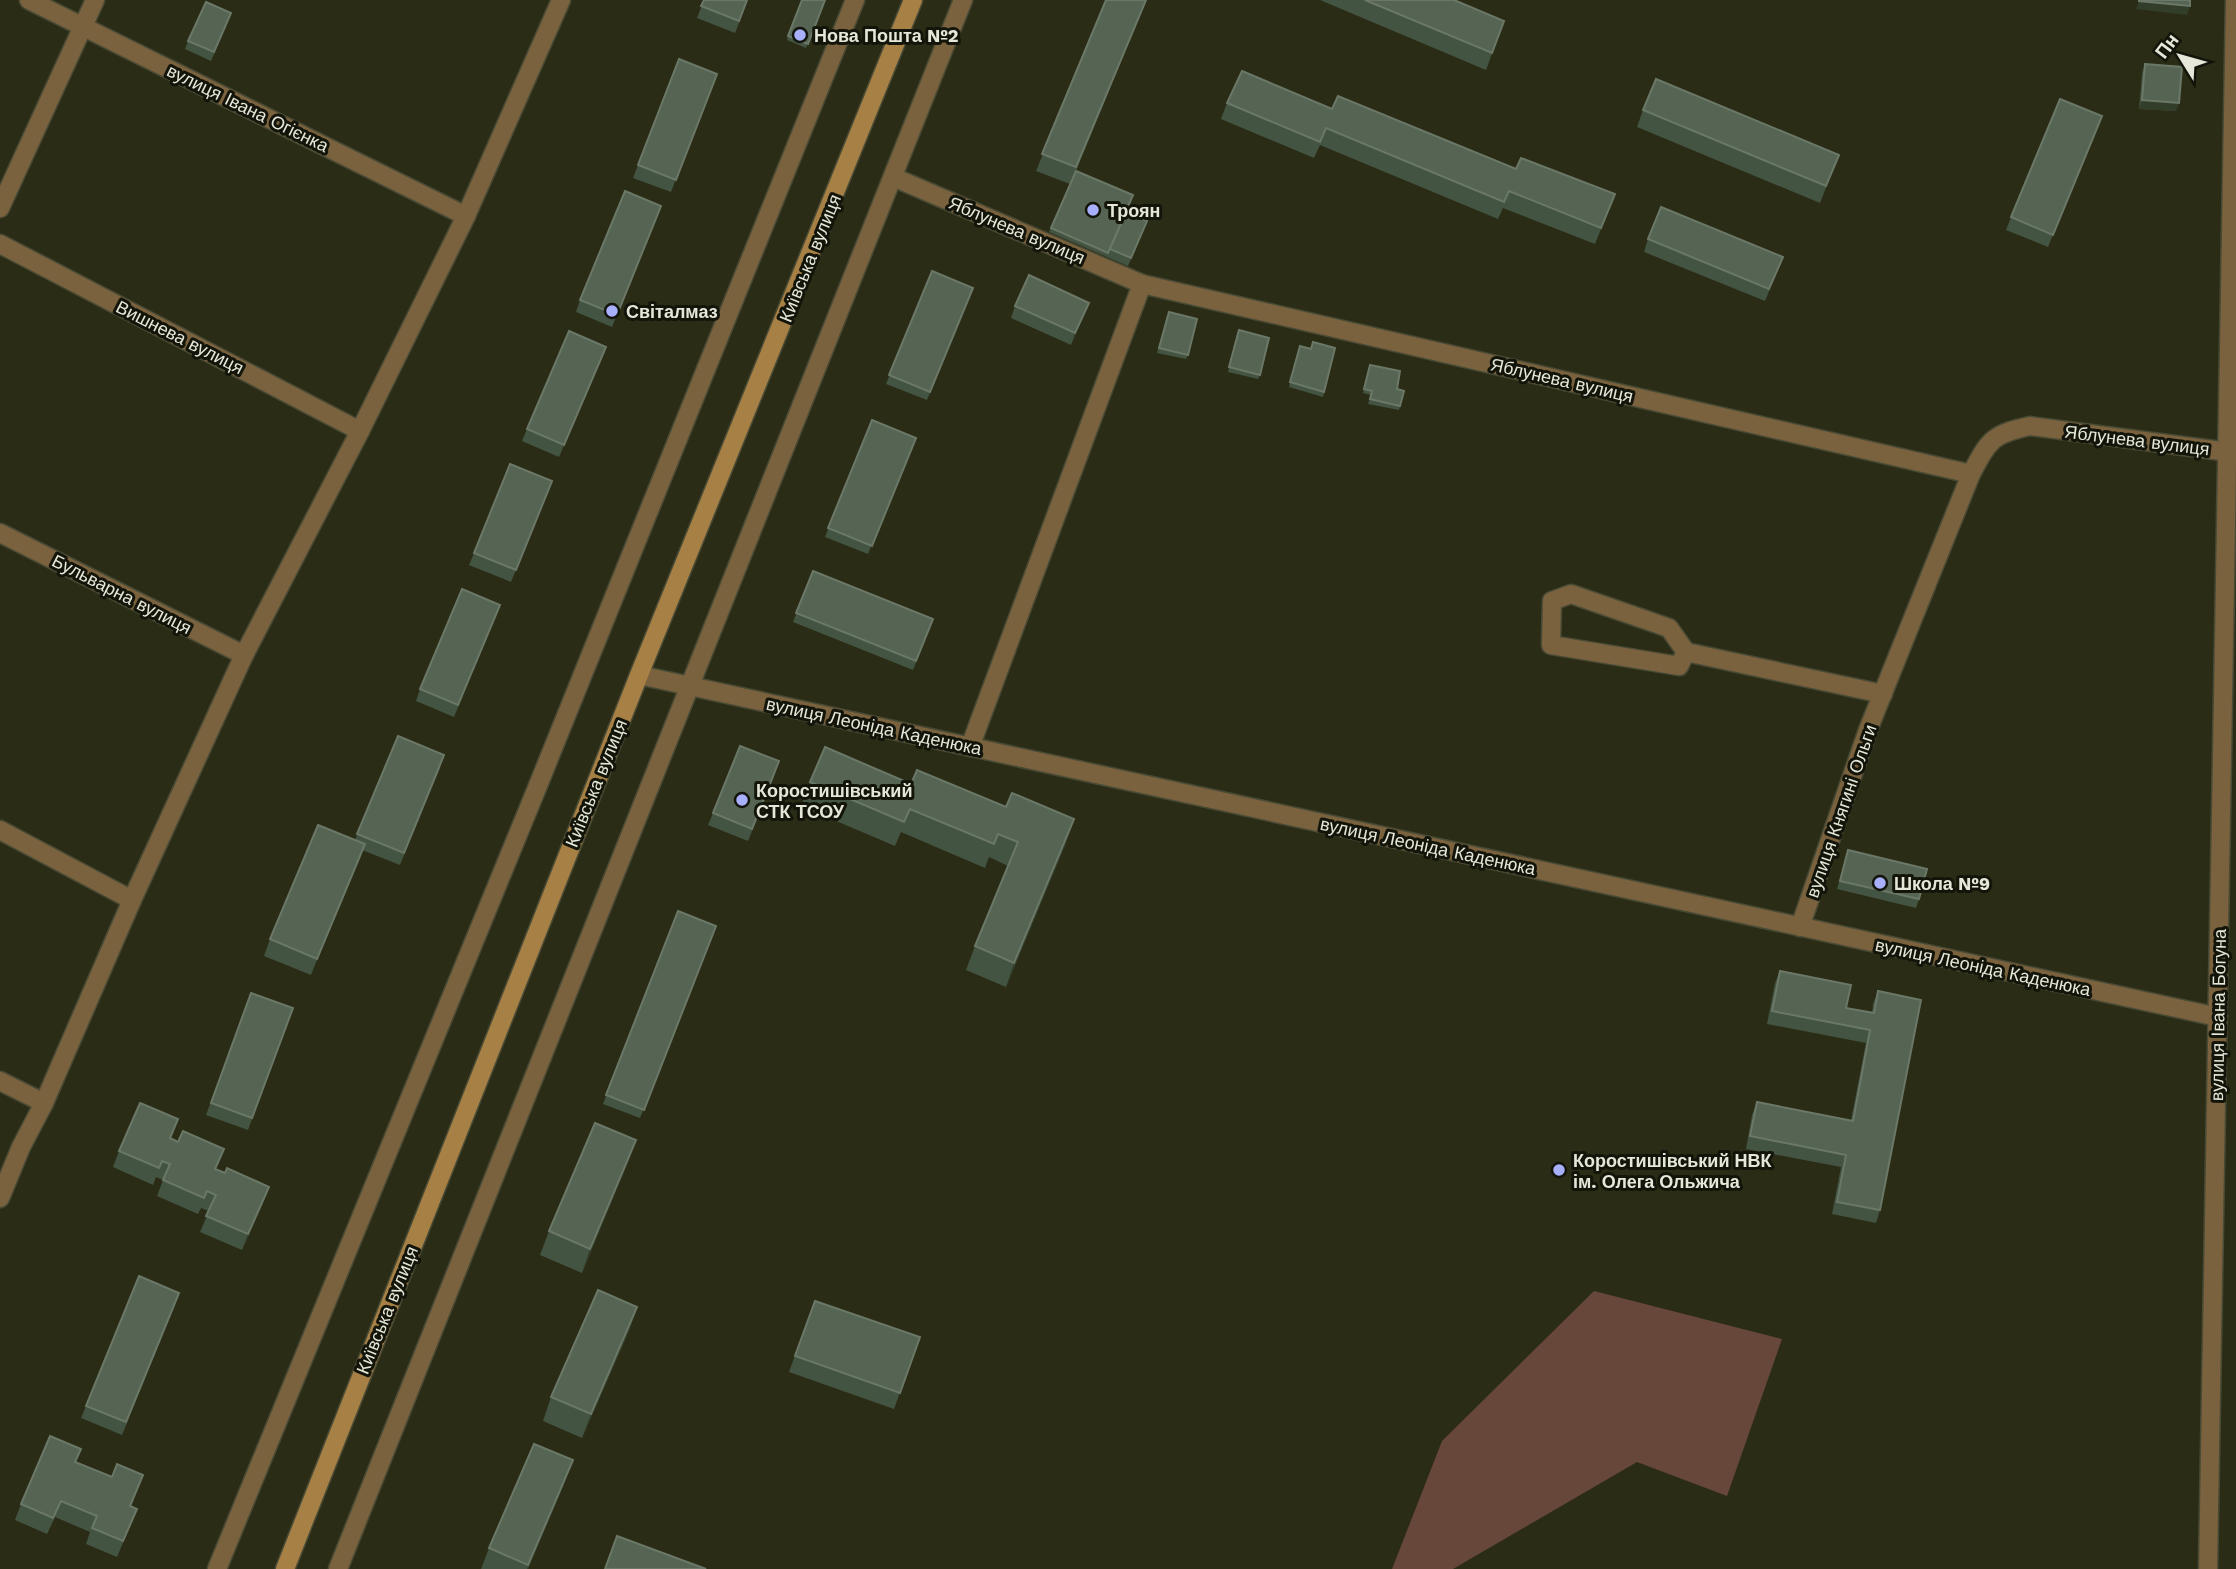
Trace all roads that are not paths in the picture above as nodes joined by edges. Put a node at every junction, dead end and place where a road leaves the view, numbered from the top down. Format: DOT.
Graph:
graph roads {
  1 [pos="29,0"];
  2 [pos="95,0"];
  3 [pos="855,0"];
  4 [pos="913,0"];
  5 [pos="963,0"];
  6 [pos="2235,0"];
  7 [pos="556,2"];
  8 [pos="83,26"];
  9 [pos="893,177"];
  10 [pos="0,208"];
  11 [pos="466,216"];
  12 [pos="0,244"];
  13 [pos="1142,284"];
  14 [pos="360,431"];
  15 [pos="2229,452"];
  16 [pos="1971,474"];
  17 [pos="2232,524"];
  18 [pos="0,533"];
  19 [pos="1686,652"];
  20 [pos="244,655"];
  21 [pos="639,675"];
  22 [pos="691,686"];
  23 [pos="1883,694"];
  24 [pos="970,747"];
  25 [pos="0,830"];
  26 [pos="132,900"];
  27 [pos="1800,927"];
  28 [pos="2218,1017"];
  29 [pos="0,1081"];
  30 [pos="44,1103"];
  31 [pos="0,1198"];
  32 [pos="217,1569"];
  33 [pos="285,1569"];
  34 [pos="338,1569"];
  35 [pos="2208,1569"];
  1 -- 8 [label="street, вулиця Івана Огієнка"];
  2 -- 8 [label="street"];
  3 -- 32 [label="street"];
  4 -- 21 [label="main road, Київська вулиця"];
  5 -- 9 [label="street"];
  6 -- 15 [label="street, вулиця Івана Богуна"];
  7 -- 11 [label="street"];
  8 -- 10 [label="street"];
  8 -- 11 [label="street, вулиця Івана Огієнка"];
  9 -- 13 [label="street, Яблунева вулиця"];
  9 -- 22 [label="street"];
  11 -- 14 [label="street"];
  12 -- 14 [label="street, Вишнева вулиця"];
  13 -- 16 [label="street, Яблунева вулиця"];
  13 -- 24 [label="street"];
  14 -- 20 [label="street"];
  15 -- 16 [label="street, Яблунева вулиця"];
  15 -- 17 [label="street, вулиця Івана Богуна"];
  16 -- 23 [label="street, вулиця Княгині Ольги"];
  17 -- 28 [label="street, вулиця Івана Богуна"];
  18 -- 20 [label="street, Бульварна вулиця"];
  19 -- 19 [label="street"];
  19 -- 23 [label="street"];
  20 -- 26 [label="street"];
  21 -- 22 [label="street, вулиця Леоніда Каденюка"];
  21 -- 33 [label="main road, Київська вулиця"];
  22 -- 24 [label="street, вулиця Леоніда Каденюка"];
  22 -- 34 [label="street"];
  23 -- 27 [label="street, вулиця Княгині Ольги"];
  24 -- 27 [label="street, вулиця Леоніда Каденюка"];
  25 -- 26 [label="street"];
  26 -- 30 [label="street"];
  27 -- 28 [label="street, вулиця Леоніда Каденюка"];
  28 -- 35 [label="street, вулиця Івана Богуна"];
  29 -- 30 [label="street"];
  30 -- 31 [label="street"];
}
